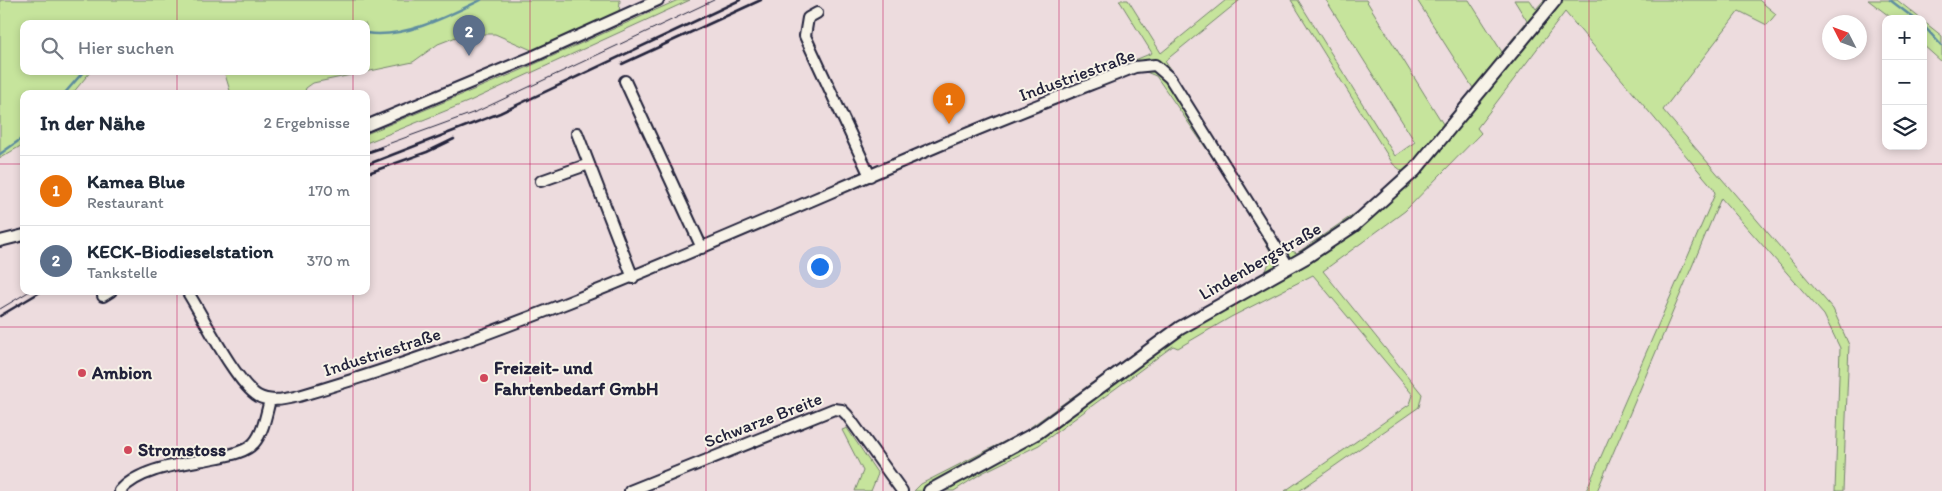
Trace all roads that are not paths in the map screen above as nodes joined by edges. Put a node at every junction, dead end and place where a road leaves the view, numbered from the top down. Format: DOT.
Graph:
graph roads {
  1 [pos="658,0"];
  2 [pos="1555,0"];
  3 [pos="817,13"];
  4 [pos="625,81"];
  5 [pos="370,124"];
  6 [pos="577,133"];
  7 [pos="589,164"];
  8 [pos="870,176"];
  9 [pos="540,181"];
  10 [pos="20,236"];
  11 [pos="0,241"];
  12 [pos="702,248"];
  13 [pos="1288,266"];
  14 [pos="633,278"];
  15 [pos="189,295"];
  16 [pos="270,400"];
  17 [pos="120,491"];
  18 [pos="630,491"];
  19 [pos="902,491"];
  20 [pos="930,491"];
  1 -- 5 [label="street"];
  2 -- 13 [label="main road, Lindenbergstraße"];
  3 -- 8 [label="street"];
  4 -- 12 [label="street"];
  6 -- 7 [label="street"];
  7 -- 9 [label="street"];
  7 -- 14 [label="street"];
  8 -- 12 [label="street, Industriestraße"];
  8 -- 13 [label="street, Industriestraße"];
  10 -- 11 [label="street"];
  12 -- 14 [label="street, Industriestraße"];
  13 -- 20 [label="main road, Lindenbergstraße"];
  14 -- 16 [label="street, Industriestraße"];
  15 -- 16 [label="street"];
  16 -- 17 [label="street"];
  18 -- 19 [label="street, Schwarze Breite"];
}
